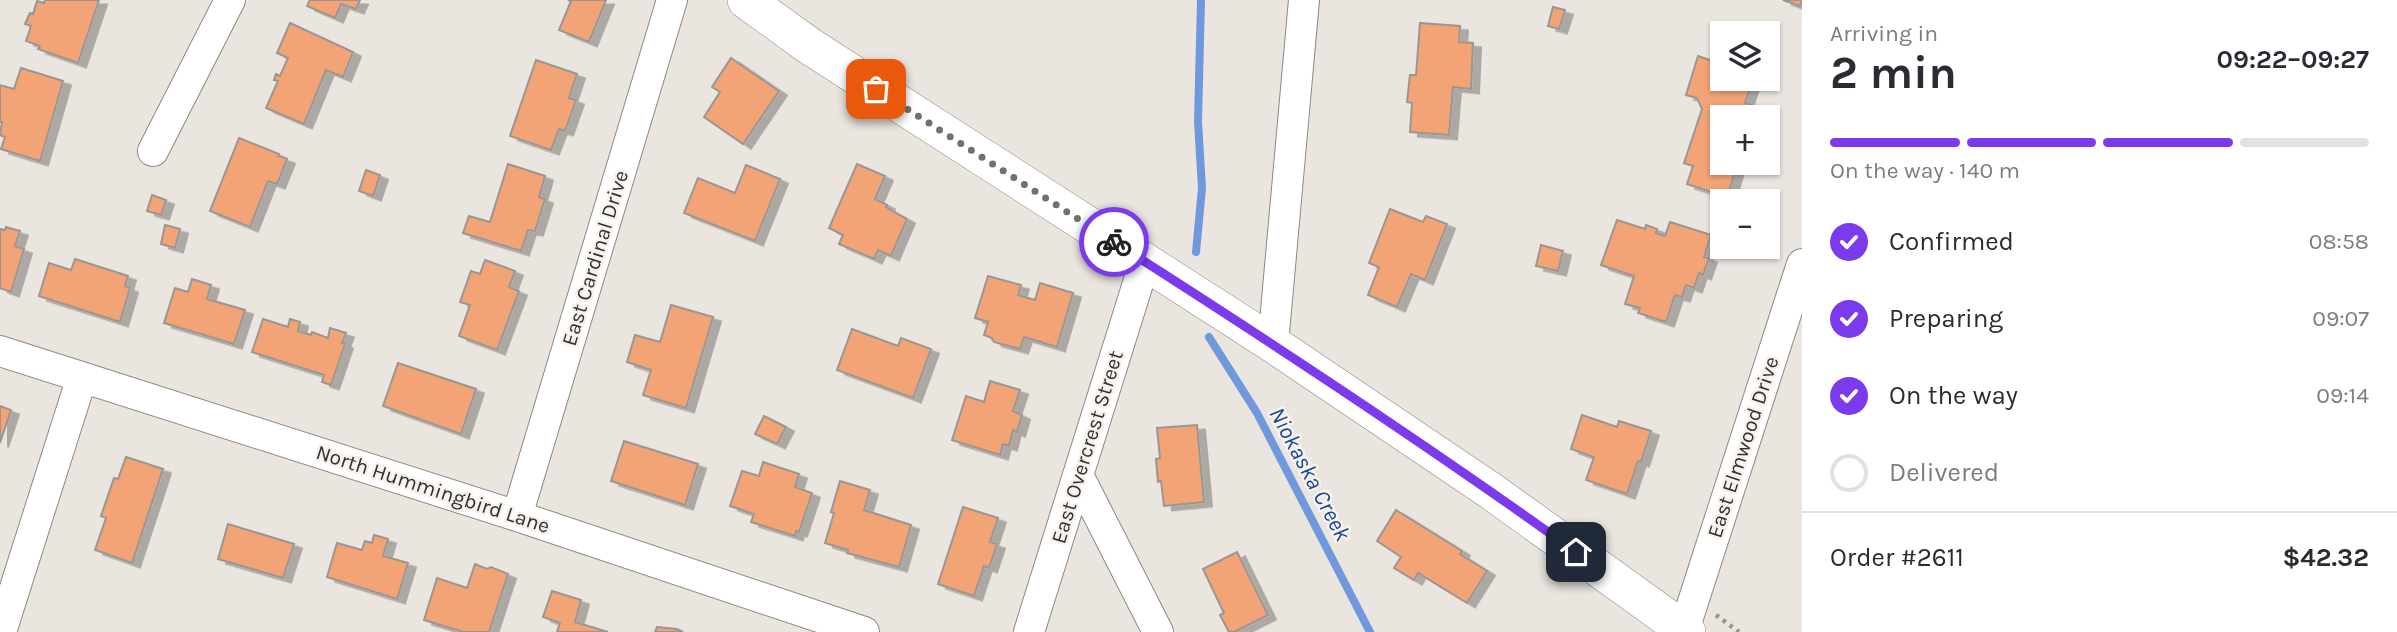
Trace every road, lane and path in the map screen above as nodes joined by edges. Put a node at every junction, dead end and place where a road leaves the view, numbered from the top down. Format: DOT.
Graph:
graph roads {
  1 [pos="230,0"];
  2 [pos="672,0"];
  3 [pos="1304,0"];
  4 [pos="752,2"];
  5 [pos="153,151"];
  6 [pos="1144,261"];
  7 [pos="1802,264"];
  8 [pos="1273,344"];
  9 [pos="0,351"];
  10 [pos="82,377"];
  11 [pos="1078,475"];
  12 [pos="517,516"];
  13 [pos="1693,624"];
  14 [pos="1,632"];
  15 [pos="864,632"];
  16 [pos="1029,632"];
  17 [pos="1158,632"];
  18 [pos="1738,632"];
  1 -- 5 [label="street"];
  2 -- 12 [label="street, East Cardinal Drive"];
  3 -- 8 [label="street"];
  4 -- 6 [label="street"];
  6 -- 8 [label="street"];
  6 -- 11 [label="street, East Overcrest Street"];
  7 -- 13 [label="street, East Elmwood Drive"];
  8 -- 13 [label="street"];
  9 -- 10 [label="street, North Hummingbird Lane"];
  10 -- 12 [label="street, North Hummingbird Lane"];
  10 -- 14 [label="street"];
  11 -- 16 [label="street, East Overcrest Street"];
  11 -- 17 [label="street"];
  12 -- 15 [label="street, North Hummingbird Lane"];
  13 -- 18 [label="path"];
}
